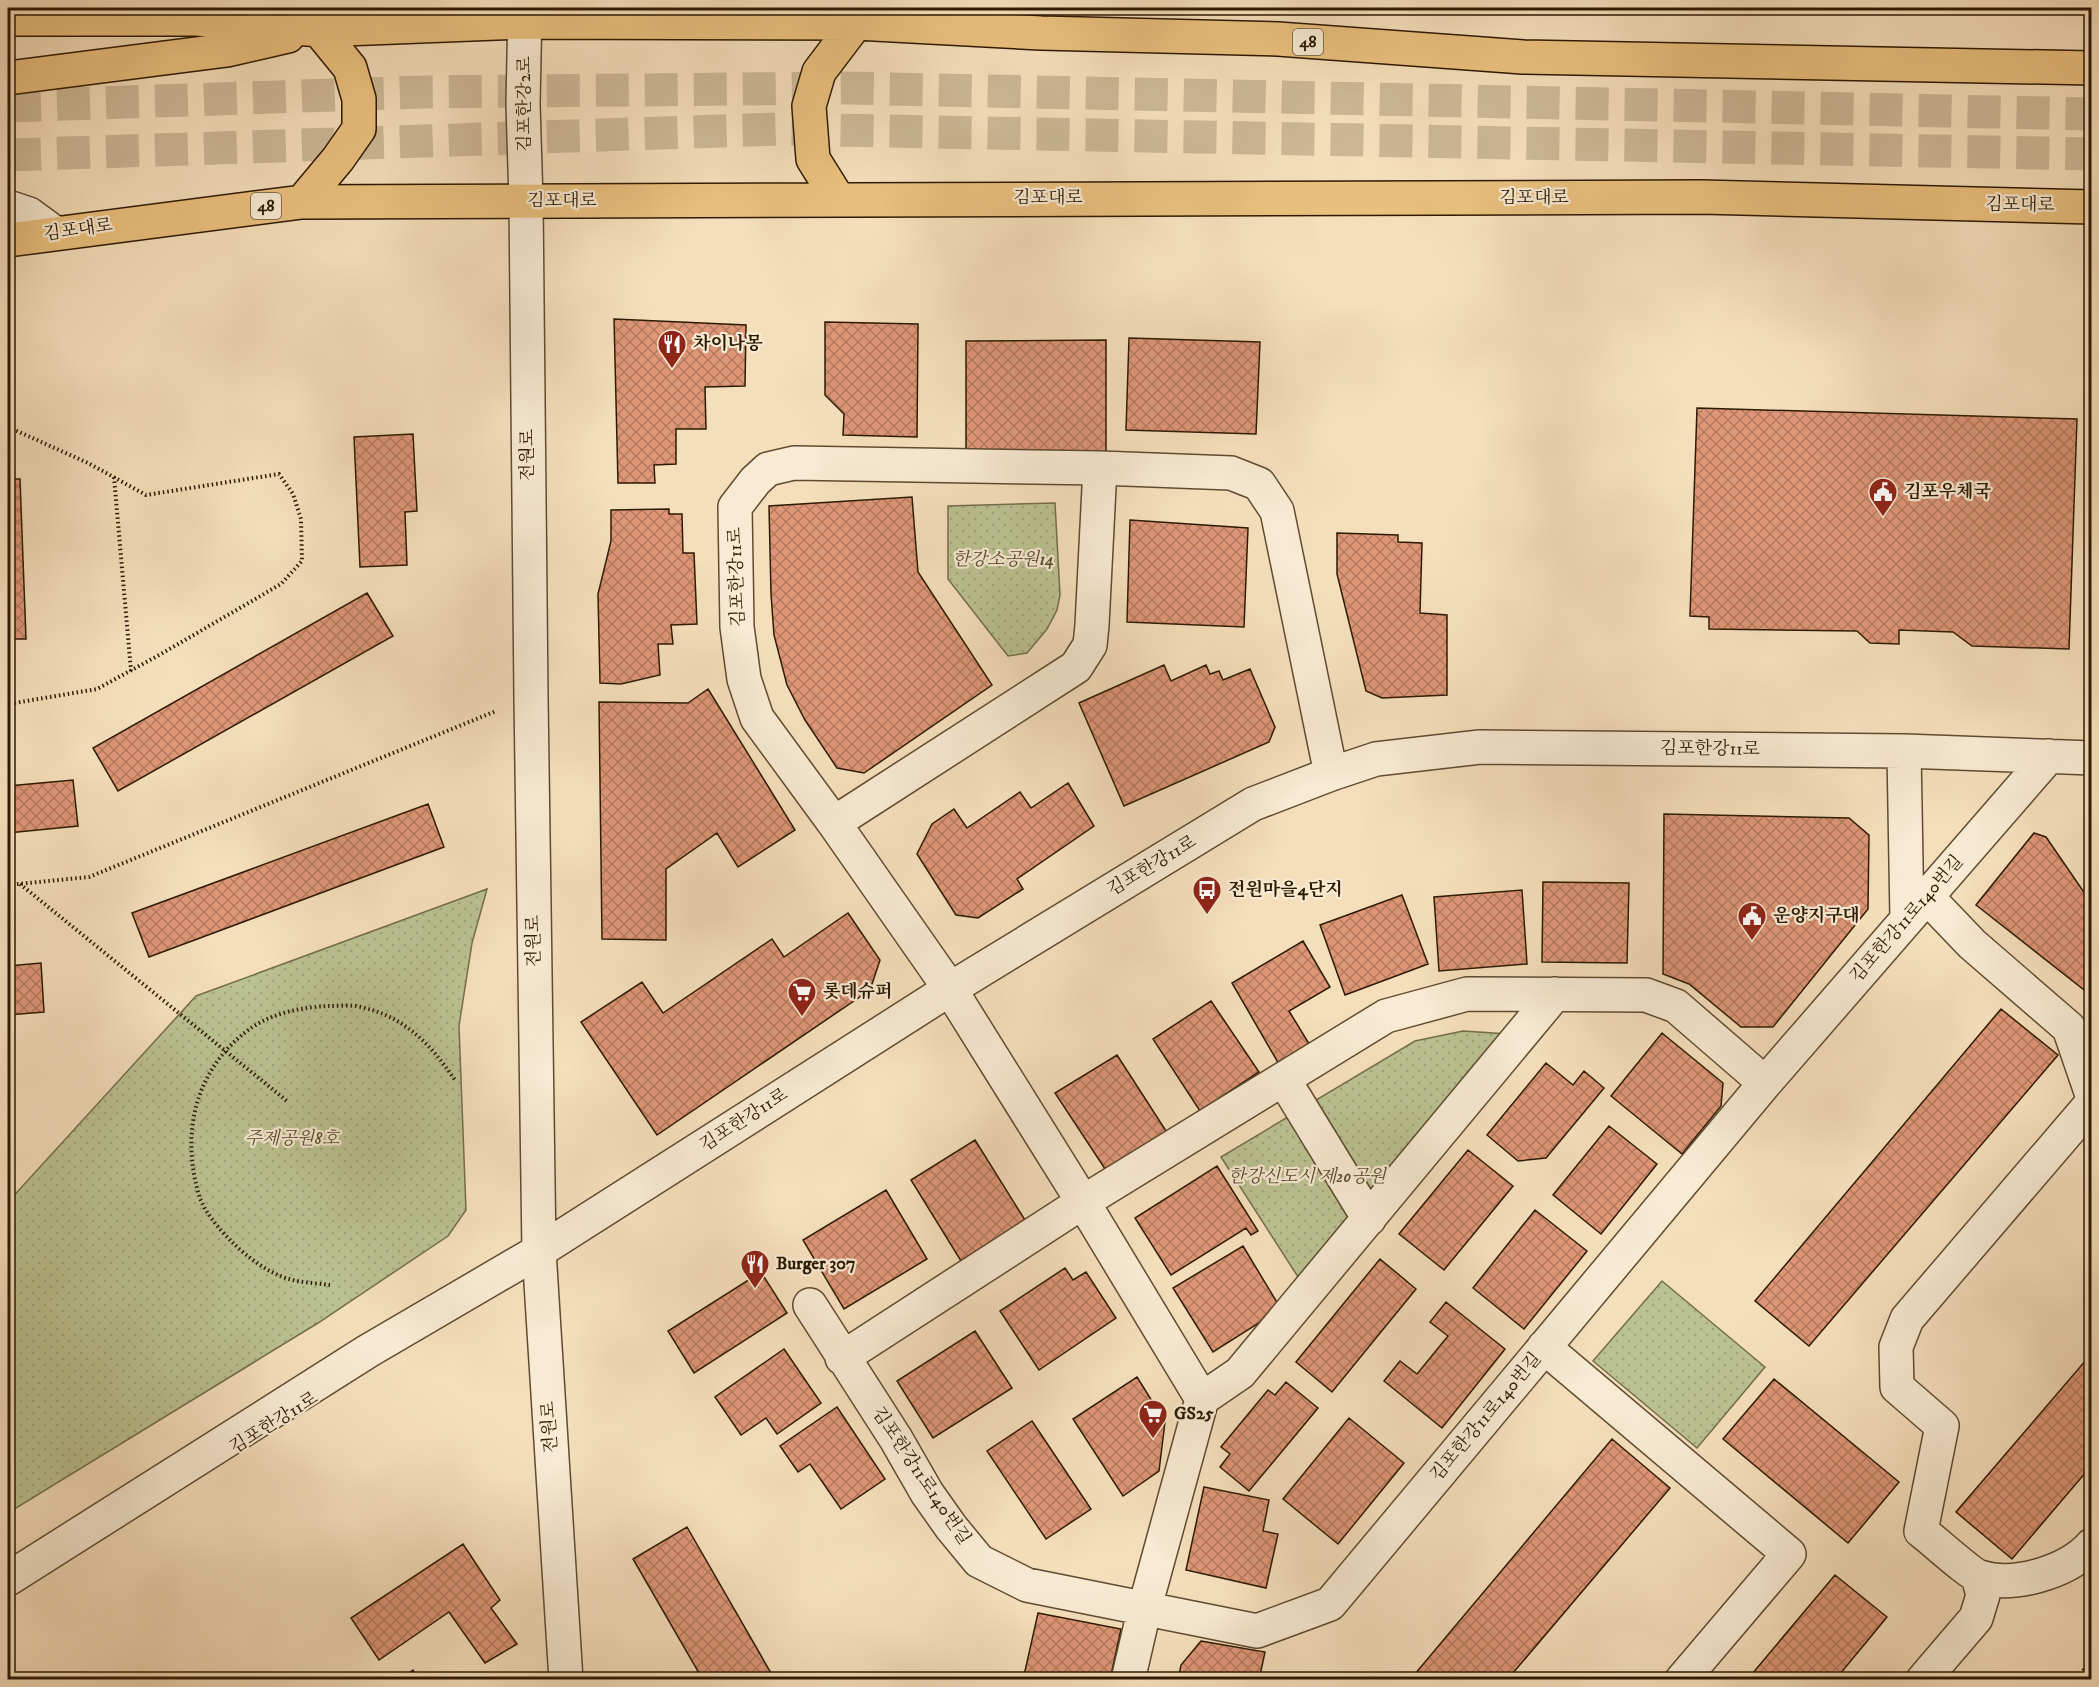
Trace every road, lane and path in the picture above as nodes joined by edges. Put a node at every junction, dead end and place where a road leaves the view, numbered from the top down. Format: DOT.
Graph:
graph roads {
  1 [pos="525,15"];
  2 [pos="8,19"];
  3 [pos="856,22"];
  4 [pos="319,30"];
  5 [pos="2091,68"];
  6 [pos="8,78"];
  7 [pos="838,199"];
  8 [pos="526,201"];
  9 [pos="302,202"];
  10 [pos="8,207"];
  11 [pos="2091,207"];
  12 [pos="55,233"];
  13 [pos="8,240"];
  14 [pos="8,427"];
  15 [pos="1100,468"];
  16 [pos="114,477"];
  17 [pos="131,671"];
  18 [pos="531,698"];
  19 [pos="8,704"];
  20 [pos="1904,751"];
  21 [pos="2049,756"];
  22 [pos="2091,758"];
  23 [pos="1330,774"];
  24 [pos="834,822"];
  25 [pos="19,884"];
  26 [pos="8,885"];
  27 [pos="1917,908"];
  28 [pos="950,989"];
  29 [pos="1555,994"];
  30 [pos="226,1051"];
  31 [pos="455,1080"];
  32 [pos="1284,1080"];
  33 [pos="1765,1083"];
  34 [pos="2091,1095"];
  35 [pos="287,1101"];
  36 [pos="2091,1103"];
  37 [pos="1083,1202"];
  38 [pos="1369,1219"];
  39 [pos="539,1251"];
  40 [pos="330,1285"];
  41 [pos="810,1305"];
  42 [pos="1544,1347"];
  43 [pos="842,1358"];
  44 [pos="1202,1399"];
  45 [pos="2091,1545"];
  46 [pos="1978,1577"];
  47 [pos="8,1579"];
  48 [pos="8,1592"];
  49 [pos="1145,1607"];
  50 [pos="2091,1662"];
  51 [pos="566,1680"];
  52 [pos="1128,1680"];
  53 [pos="1682,1680"];
  54 [pos="1923,1680"];
  55 [pos="2073,1680"];
  1 -- 3 [label="main road, 48"];
  1 -- 4 [label="main road, 48"];
  1 -- 8 [label="street, 김포한강2로"];
  2 -- 4 [label="main road"];
  3 -- 5 [label="main road, 48"];
  3 -- 7 [label="main road"];
  4 -- 6 [label="main road"];
  4 -- 9 [label="main road"];
  7 -- 8 [label="main road, 김포대로 / 48"];
  7 -- 11 [label="main road, 김포대로 / 48"];
  8 -- 9 [label="main road, 김포대로 / 48"];
  8 -- 18 [label="street, 전원로"];
  9 -- 12 [label="main road, 김포대로 / 48"];
  10 -- 12 [label="street"];
  12 -- 13 [label="main road, 김포대로 / 48"];
  14 -- 16 [label="path"];
  15 -- 23 [label="street, 김포한강11로"];
  15 -- 24 [label="street"];
  15 -- 24 [label="street, 김포한강11로"];
  16 -- 17 [label="path"];
  16 -- 17 [label="path"];
  17 -- 19 [label="path"];
  18 -- 25 [label="path"];
  18 -- 39 [label="street, 전원로"];
  20 -- 21 [label="street, 김포한강11로"];
  20 -- 23 [label="street, 김포한강11로"];
  20 -- 27 [label="street"];
  21 -- 22 [label="street, 김포한강11로"];
  21 -- 27 [label="street, 김포한강11로140번길"];
  23 -- 28 [label="street, 김포한강11로"];
  24 -- 28 [label="street, 김포한강11로"];
  25 -- 26 [label="path"];
  25 -- 30 [label="path"];
  27 -- 33 [label="street, 김포한강11로140번길"];
  27 -- 34 [label="street"];
  28 -- 37 [label="street"];
  28 -- 39 [label="street, 김포한강11로"];
  29 -- 32 [label="street"];
  29 -- 33 [label="street"];
  29 -- 38 [label="street"];
  30 -- 31 [label="path"];
  30 -- 35 [label="path"];
  30 -- 40 [label="path"];
  32 -- 37 [label="street"];
  32 -- 38 [label="street"];
  33 -- 42 [label="street, 김포한강11로140번길"];
  36 -- 46 [label="street"];
  37 -- 43 [label="street"];
  37 -- 44 [label="street"];
  38 -- 44 [label="street"];
  39 -- 47 [label="street, 김포한강11로"];
  39 -- 48 [label="street, 김포한강11로"];
  39 -- 51 [label="street, 전원로"];
  41 -- 43 [label="street, 김포한강11로140번길"];
  42 -- 49 [label="street, 김포한강11로140번길"];
  42 -- 53 [label="street"];
  43 -- 49 [label="street, 김포한강11로140번길"];
  44 -- 49 [label="street"];
  45 -- 46 [label="street"];
  46 -- 54 [label="street"];
  49 -- 52 [label="street"];
  50 -- 55 [label="path"];
}
